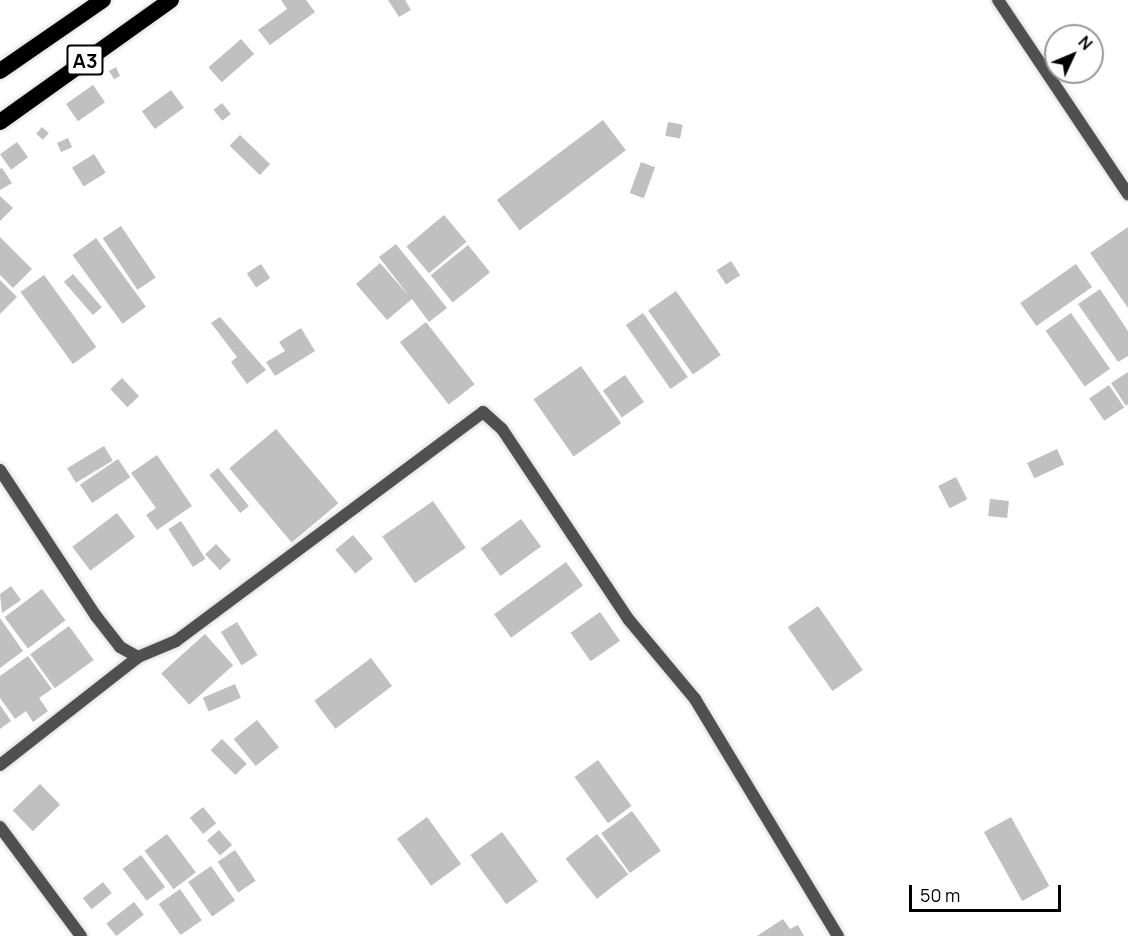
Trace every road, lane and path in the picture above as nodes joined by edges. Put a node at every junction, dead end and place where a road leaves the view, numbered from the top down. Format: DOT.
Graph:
graph roads {
  1 [pos="103,0"];
  2 [pos="171,0"];
  3 [pos="998,0"];
  4 [pos="3,64"];
  5 [pos="0,122"];
  6 [pos="1128,194"];
  7 [pos="0,470"];
  8 [pos="138,657"];
  9 [pos="0,765"];
  10 [pos="0,827"];
  11 [pos="81,936"];
  12 [pos="838,936"];
  1 -- 4 [label="highway, A3"];
  2 -- 5 [label="highway, A3"];
  3 -- 6 [label="street"];
  7 -- 8 [label="street"];
  8 -- 9 [label="street"];
  8 -- 12 [label="street"];
  10 -- 11 [label="street"];
}
